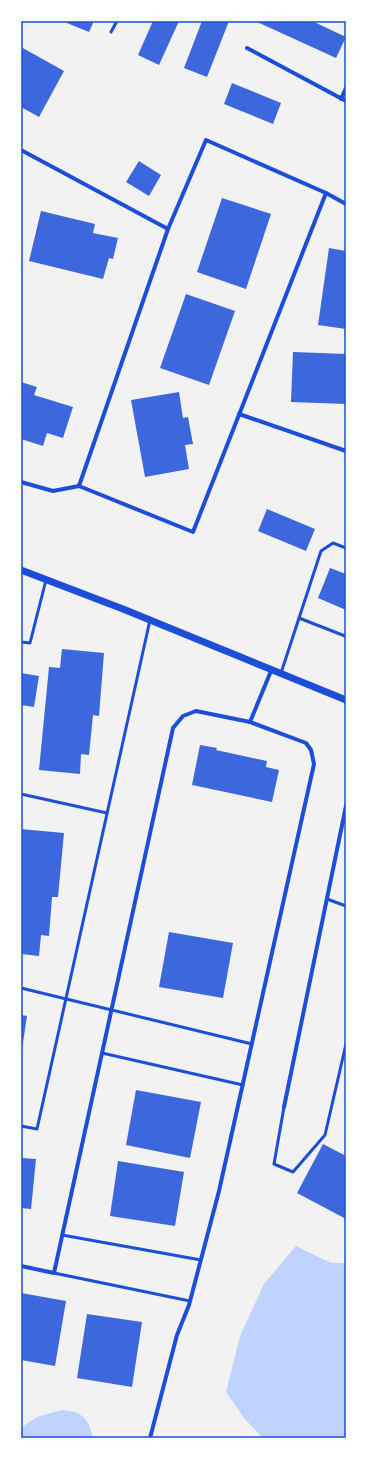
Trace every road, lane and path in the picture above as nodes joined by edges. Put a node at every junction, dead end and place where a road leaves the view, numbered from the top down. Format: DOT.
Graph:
graph roads {
  1 [pos="117,21"];
  2 [pos="111,32"];
  3 [pos="247,48"];
  4 [pos="346,88"];
  5 [pos="341,99"];
  6 [pos="346,102"];
  7 [pos="22,150"];
  8 [pos="21,156"];
  9 [pos="326,193"];
  10 [pos="346,204"];
  11 [pos="168,229"];
  12 [pos="239,414"];
  13 [pos="346,451"];
  14 [pos="21,482"];
  15 [pos="79,486"];
  16 [pos="346,548"];
  17 [pos="21,570"];
  18 [pos="46,580"];
  19 [pos="298,618"];
  20 [pos="150,620"];
  21 [pos="345,636"];
  22 [pos="21,642"];
  23 [pos="271,671"];
  24 [pos="280,674"];
  25 [pos="346,700"];
  26 [pos="250,722"];
  27 [pos="21,794"];
  28 [pos="346,806"];
  29 [pos="107,813"];
  30 [pos="327,898"];
  31 [pos="346,906"];
  32 [pos="21,988"];
  33 [pos="66,999"];
  34 [pos="111,1011"];
  35 [pos="252,1044"];
  36 [pos="346,1044"];
  37 [pos="102,1053"];
  38 [pos="243,1085"];
  39 [pos="284,1107"];
  40 [pos="21,1126"];
  41 [pos="62,1235"];
  42 [pos="201,1260"];
  43 [pos="21,1266"];
  44 [pos="54,1273"];
  45 [pos="190,1301"];
  46 [pos="150,1438"];
  1 -- 2 [label="lane"];
  3 -- 5 [label="street"];
  4 -- 5 [label="street"];
  5 -- 6 [label="street"];
  7 -- 8 [label="street"];
  7 -- 11 [label="street"];
  9 -- 10 [label="street"];
  9 -- 11 [label="street"];
  9 -- 12 [label="street"];
  11 -- 15 [label="street"];
  12 -- 13 [label="street"];
  12 -- 15 [label="street"];
  14 -- 15 [label="street"];
  16 -- 19 [label="lane"];
  17 -- 18 [label="street"];
  18 -- 20 [label="street"];
  18 -- 22 [label="lane"];
  19 -- 21 [label="lane"];
  19 -- 24 [label="lane"];
  20 -- 23 [label="street"];
  20 -- 29 [label="lane"];
  23 -- 24 [label="street"];
  23 -- 26 [label="street"];
  24 -- 25 [label="street"];
  26 -- 34 [label="street"];
  26 -- 35 [label="street"];
  27 -- 29 [label="lane"];
  28 -- 30 [label="street"];
  29 -- 33 [label="lane"];
  30 -- 31 [label="lane"];
  30 -- 39 [label="street"];
  32 -- 33 [label="lane"];
  33 -- 34 [label="lane"];
  33 -- 40 [label="lane"];
  34 -- 35 [label="lane"];
  34 -- 37 [label="street"];
  35 -- 38 [label="street"];
  36 -- 39 [label="lane"];
  37 -- 38 [label="lane"];
  37 -- 41 [label="street"];
  38 -- 42 [label="street"];
  41 -- 42 [label="lane"];
  41 -- 44 [label="street"];
  42 -- 45 [label="street"];
  43 -- 44 [label="street"];
  44 -- 45 [label="lane"];
  45 -- 46 [label="street"];
}
